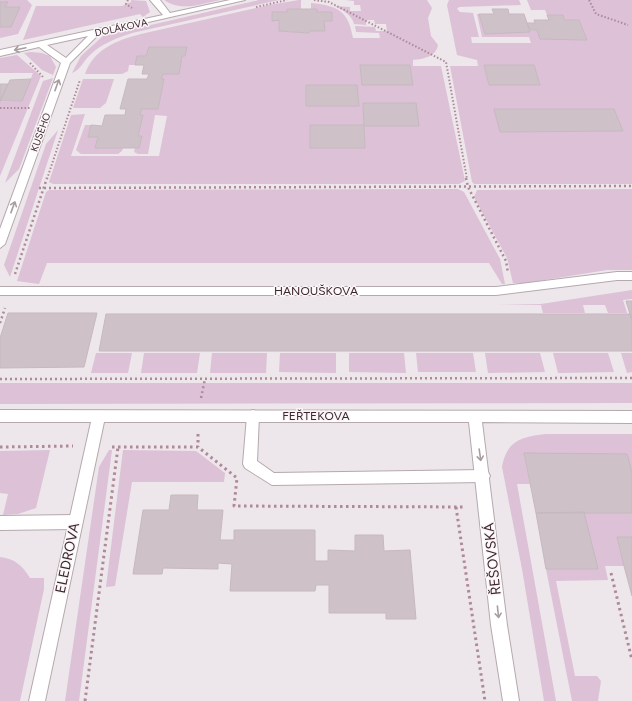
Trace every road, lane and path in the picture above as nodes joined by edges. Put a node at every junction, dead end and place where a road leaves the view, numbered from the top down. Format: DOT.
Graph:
graph roads {
  1 [pos="154,0"];
  2 [pos="241,0"];
  3 [pos="287,0"];
  4 [pos="314,0"];
  5 [pos="589,0"];
  6 [pos="249,9"];
  7 [pos="168,16"];
  8 [pos="628,25"];
  9 [pos="98,31"];
  10 [pos="40,44"];
  11 [pos="17,49"];
  12 [pos="0,53"];
  13 [pos="66,62"];
  14 [pos="80,79"];
  15 [pos="40,83"];
  16 [pos="33,102"];
  17 [pos="0,108"];
  18 [pos="31,108"];
  19 [pos="28,115"];
  20 [pos="468,186"];
  21 [pos="632,186"];
  22 [pos="44,188"];
  23 [pos="19,190"];
  24 [pos="0,244"];
  25 [pos="632,276"];
  26 [pos="512,289"];
  27 [pos="5,291"];
  28 [pos="0,322"];
  29 [pos="632,378"];
  30 [pos="0,379"];
  31 [pos="0,416"];
  32 [pos="99,416"];
  33 [pos="253,416"];
  34 [pos="475,417"];
  35 [pos="632,417"];
  36 [pos="118,447"];
  37 [pos="483,476"];
  38 [pos="456,507"];
  39 [pos="75,522"];
  40 [pos="0,523"];
  41 [pos="611,573"];
  42 [pos="632,660"];
  43 [pos="37,701"];
  44 [pos="85,701"];
  45 [pos="485,701"];
  46 [pos="511,701"];
  1 -- 7 [label="street"];
  2 -- 7 [label="street, DOLÁKOVA"];
  3 -- 6 [label="path"];
  4 -- 20 [label="path"];
  5 -- 8 [label="path"];
  7 -- 9 [label="street, DOLÁKOVA"];
  9 -- 10 [label="street, DOLÁKOVA"];
  9 -- 13 [label="street, KUSÉHO"];
  10 -- 11 [label="street, DOLÁKOVA, one-way"];
  10 -- 13 [label="street"];
  11 -- 12 [label="street, DOLÁKOVA"];
  11 -- 15 [label="path"];
  23 -- 13 [label="street, KUSÉHO, one-way"];
  14 -- 22 [label="path"];
  16 -- 18 [label="path"];
  17 -- 18 [label="path"];
  18 -- 19 [label="path"];
  20 -- 21 [label="path"];
  20 -- 22 [label="path"];
  20 -- 26 [label="path"];
  22 -- 23 [label="path"];
  22 -- 27 [label="path"];
  24 -- 23 [label="street, KUSÉHO, one-way"];
  25 -- 26 [label="street, HANOUŠKOVA"];
  26 -- 27 [label="street, HANOUŠKOVA"];
  27 -- 28 [label="path"];
  29 -- 30 [label="path"];
  31 -- 32 [label="street, FEŘTEKOVA"];
  32 -- 33 [label="street, FEŘTEKOVA"];
  32 -- 39 [label="street, ELEDROVA"];
  33 -- 34 [label="street, FEŘTEKOVA"];
  33 -- 37 [label="street"];
  34 -- 35 [label="street, FEŘTEKOVA"];
  34 -- 37 [label="street, ŘEŠOVSKÁ, one-way"];
  36 -- 44 [label="path"];
  37 -- 46 [label="street, ŘEŠOVSKÁ, one-way"];
  38 -- 45 [label="path"];
  39 -- 40 [label="street"];
  39 -- 43 [label="street, ELEDROVA"];
  41 -- 42 [label="path"];
}
